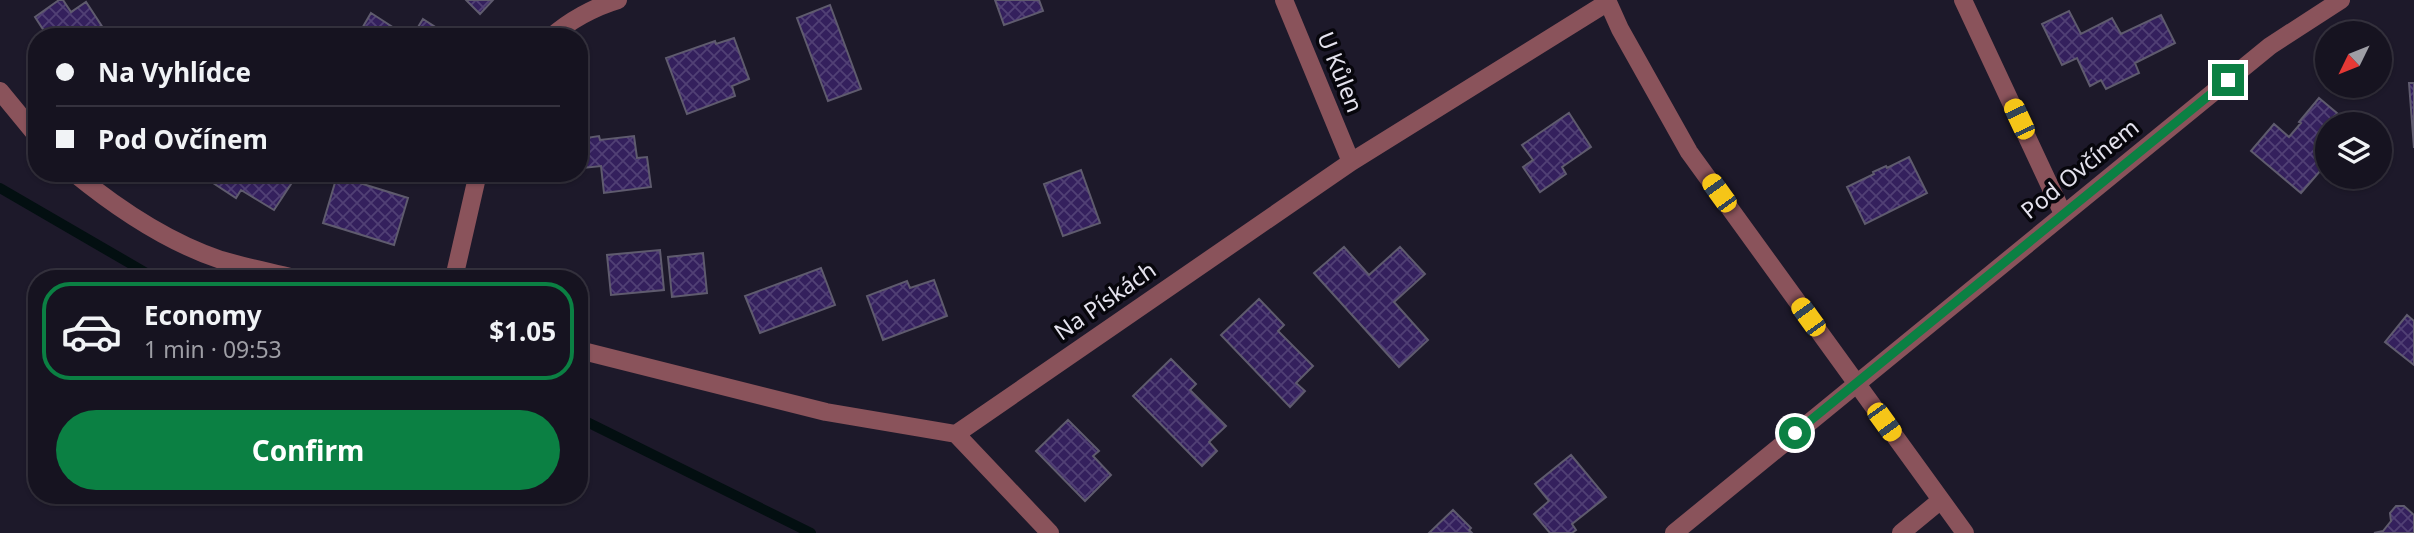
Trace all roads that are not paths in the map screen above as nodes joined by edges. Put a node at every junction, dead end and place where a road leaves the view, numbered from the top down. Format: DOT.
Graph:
graph roads {
  1 [pos="618,0"];
  2 [pos="1284,0"];
  3 [pos="1963,0"];
  4 [pos="2341,0"];
  5 [pos="1607,1"];
  6 [pos="563,28"];
  7 [pos="0,91"];
  8 [pos="28,125"];
  9 [pos="1351,162"];
  10 [pos="86,182"];
  11 [pos="476,182"];
  12 [pos="2063,214"];
  13 [pos="263,270"];
  14 [pos="456,270"];
  15 [pos="588,353"];
  16 [pos="1856,383"];
  17 [pos="956,434"];
  18 [pos="1941,500"];
  19 [pos="1050,533"];
  20 [pos="1674,533"];
  21 [pos="1901,533"];
  22 [pos="1965,533"];
  1 -- 6 [label="street"];
  2 -- 9 [label="street, U Kůlen"];
  3 -- 12 [label="street"];
  4 -- 12 [label="street, Pod Ovčínem"];
  5 -- 9 [label="street, Na Pískách"];
  5 -- 16 [label="street"];
  7 -- 8 [label="street"];
  9 -- 17 [label="street, Na Pískách"];
  10 -- 13 [label="street"];
  11 -- 14 [label="street"];
  12 -- 16 [label="street, Pod Ovčínem"];
  15 -- 17 [label="street"];
  16 -- 18 [label="street"];
  16 -- 20 [label="street, Pod Ovčínem"];
  17 -- 19 [label="street"];
  18 -- 21 [label="street"];
  18 -- 22 [label="street"];
}
